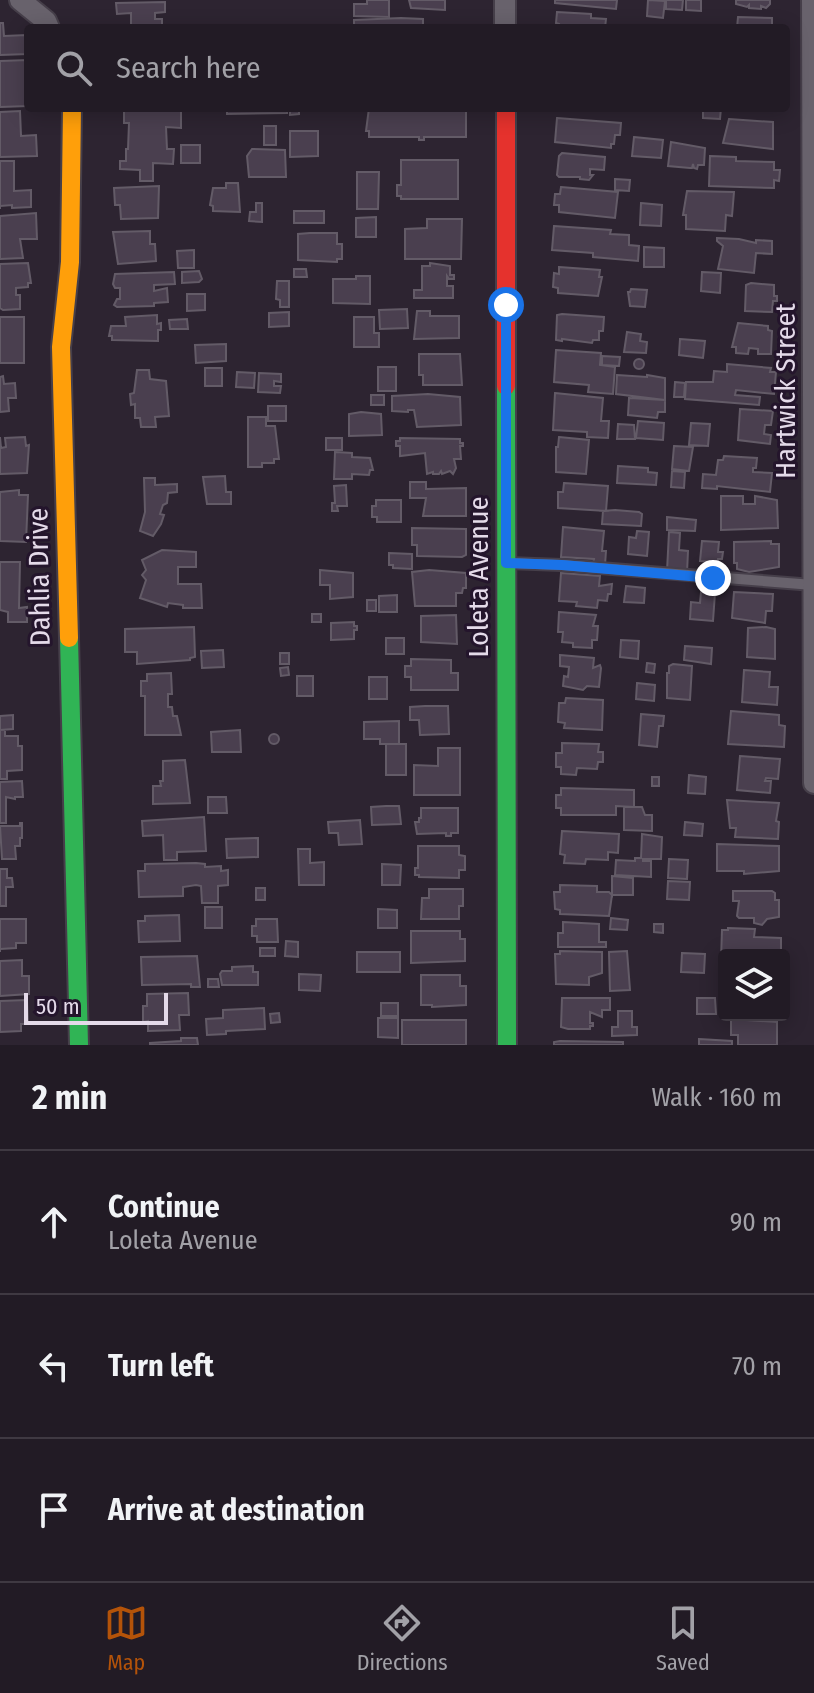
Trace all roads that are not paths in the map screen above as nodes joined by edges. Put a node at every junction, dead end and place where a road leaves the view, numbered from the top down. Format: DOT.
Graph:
graph roads {
  1 [pos="20,0"];
  2 [pos="505,0"];
  3 [pos="812,0"];
  4 [pos="47,24"];
  5 [pos="505,24"];
  6 [pos="72,112"];
  7 [pos="506,112"];
  8 [pos="506,563"];
  9 [pos="813,585"];
  10 [pos="814,783"];
  11 [pos="79,1045"];
  12 [pos="507,1045"];
  1 -- 4 [label="street"];
  2 -- 5 [label="street"];
  3 -- 9 [label="street, Hartwick Street"];
  6 -- 11 [label="street, Dahlia Drive"];
  7 -- 8 [label="street, Loleta Avenue"];
  8 -- 9 [label="lane"];
  8 -- 12 [label="street, Loleta Avenue"];
  9 -- 10 [label="street, Hartwick Street"];
}
